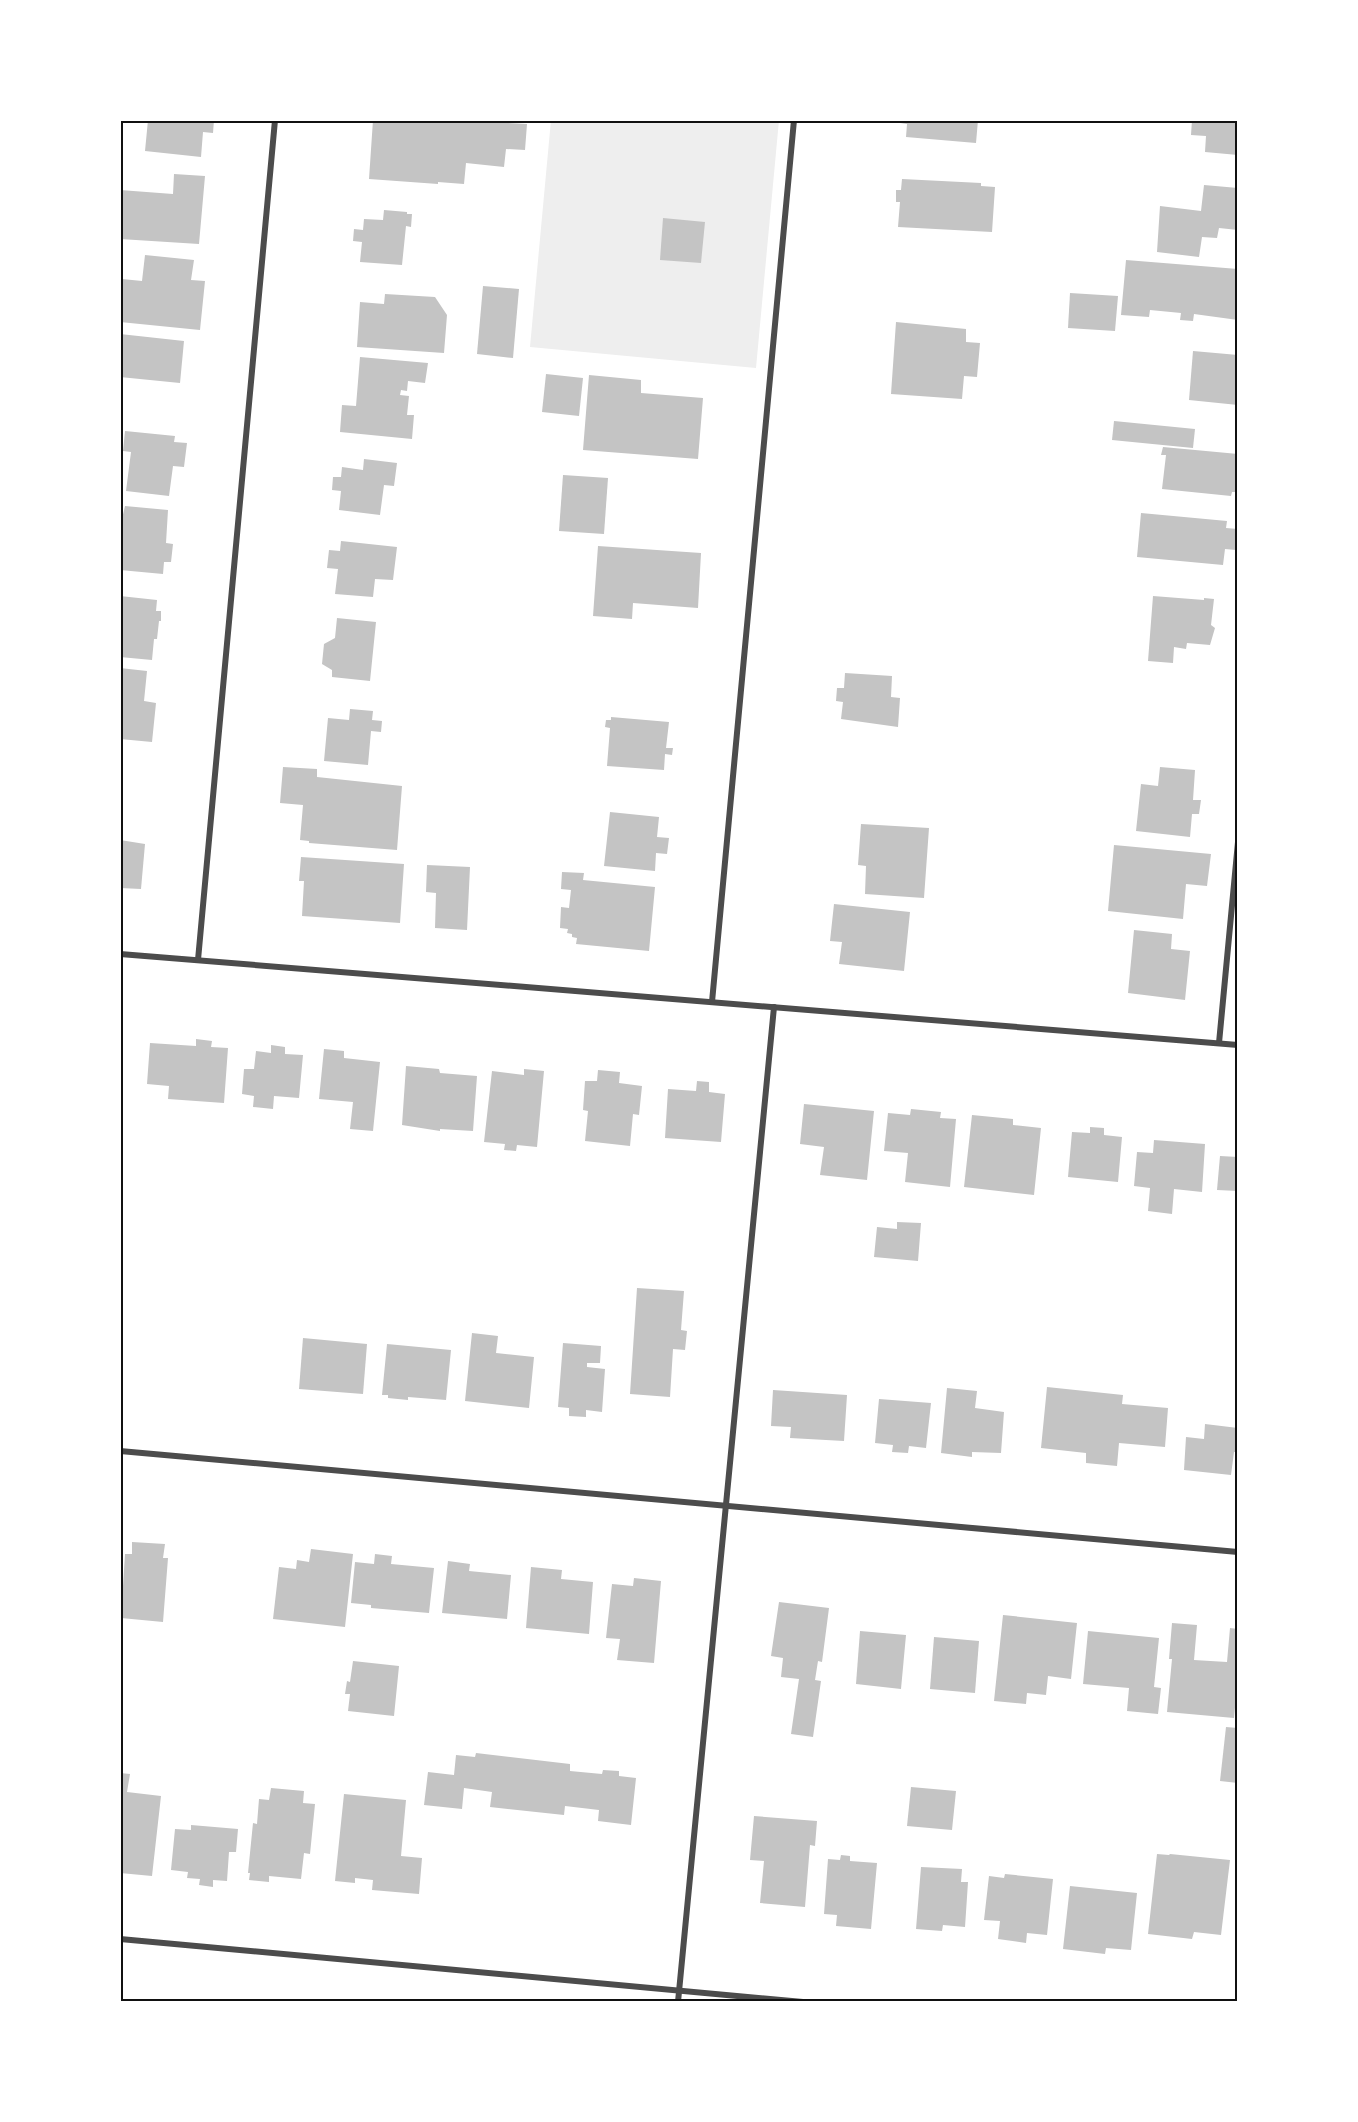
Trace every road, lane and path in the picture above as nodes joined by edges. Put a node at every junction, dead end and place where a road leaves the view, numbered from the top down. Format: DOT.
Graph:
graph roads {
  1 [pos="275,120"];
  2 [pos="794,120"];
  3 [pos="1238,842"];
  4 [pos="120,954"];
  5 [pos="198,960"];
  6 [pos="712,1002"];
  7 [pos="774,1007"];
  8 [pos="1219,1043"];
  9 [pos="1238,1045"];
  10 [pos="120,1451"];
  11 [pos="726,1506"];
  12 [pos="1238,1552"];
  13 [pos="120,1939"];
  14 [pos="679,1990"];
  15 [pos="678,2002"];
  16 [pos="802,2002"];
  1 -- 5 [label="street"];
  2 -- 6 [label="street"];
  3 -- 8 [label="street"];
  4 -- 5 [label="street"];
  5 -- 6 [label="street"];
  6 -- 7 [label="street"];
  7 -- 8 [label="street"];
  7 -- 11 [label="street"];
  8 -- 9 [label="street"];
  10 -- 11 [label="street"];
  11 -- 12 [label="street"];
  11 -- 14 [label="street"];
  13 -- 14 [label="street"];
  14 -- 15 [label="street"];
  14 -- 16 [label="street"];
}
